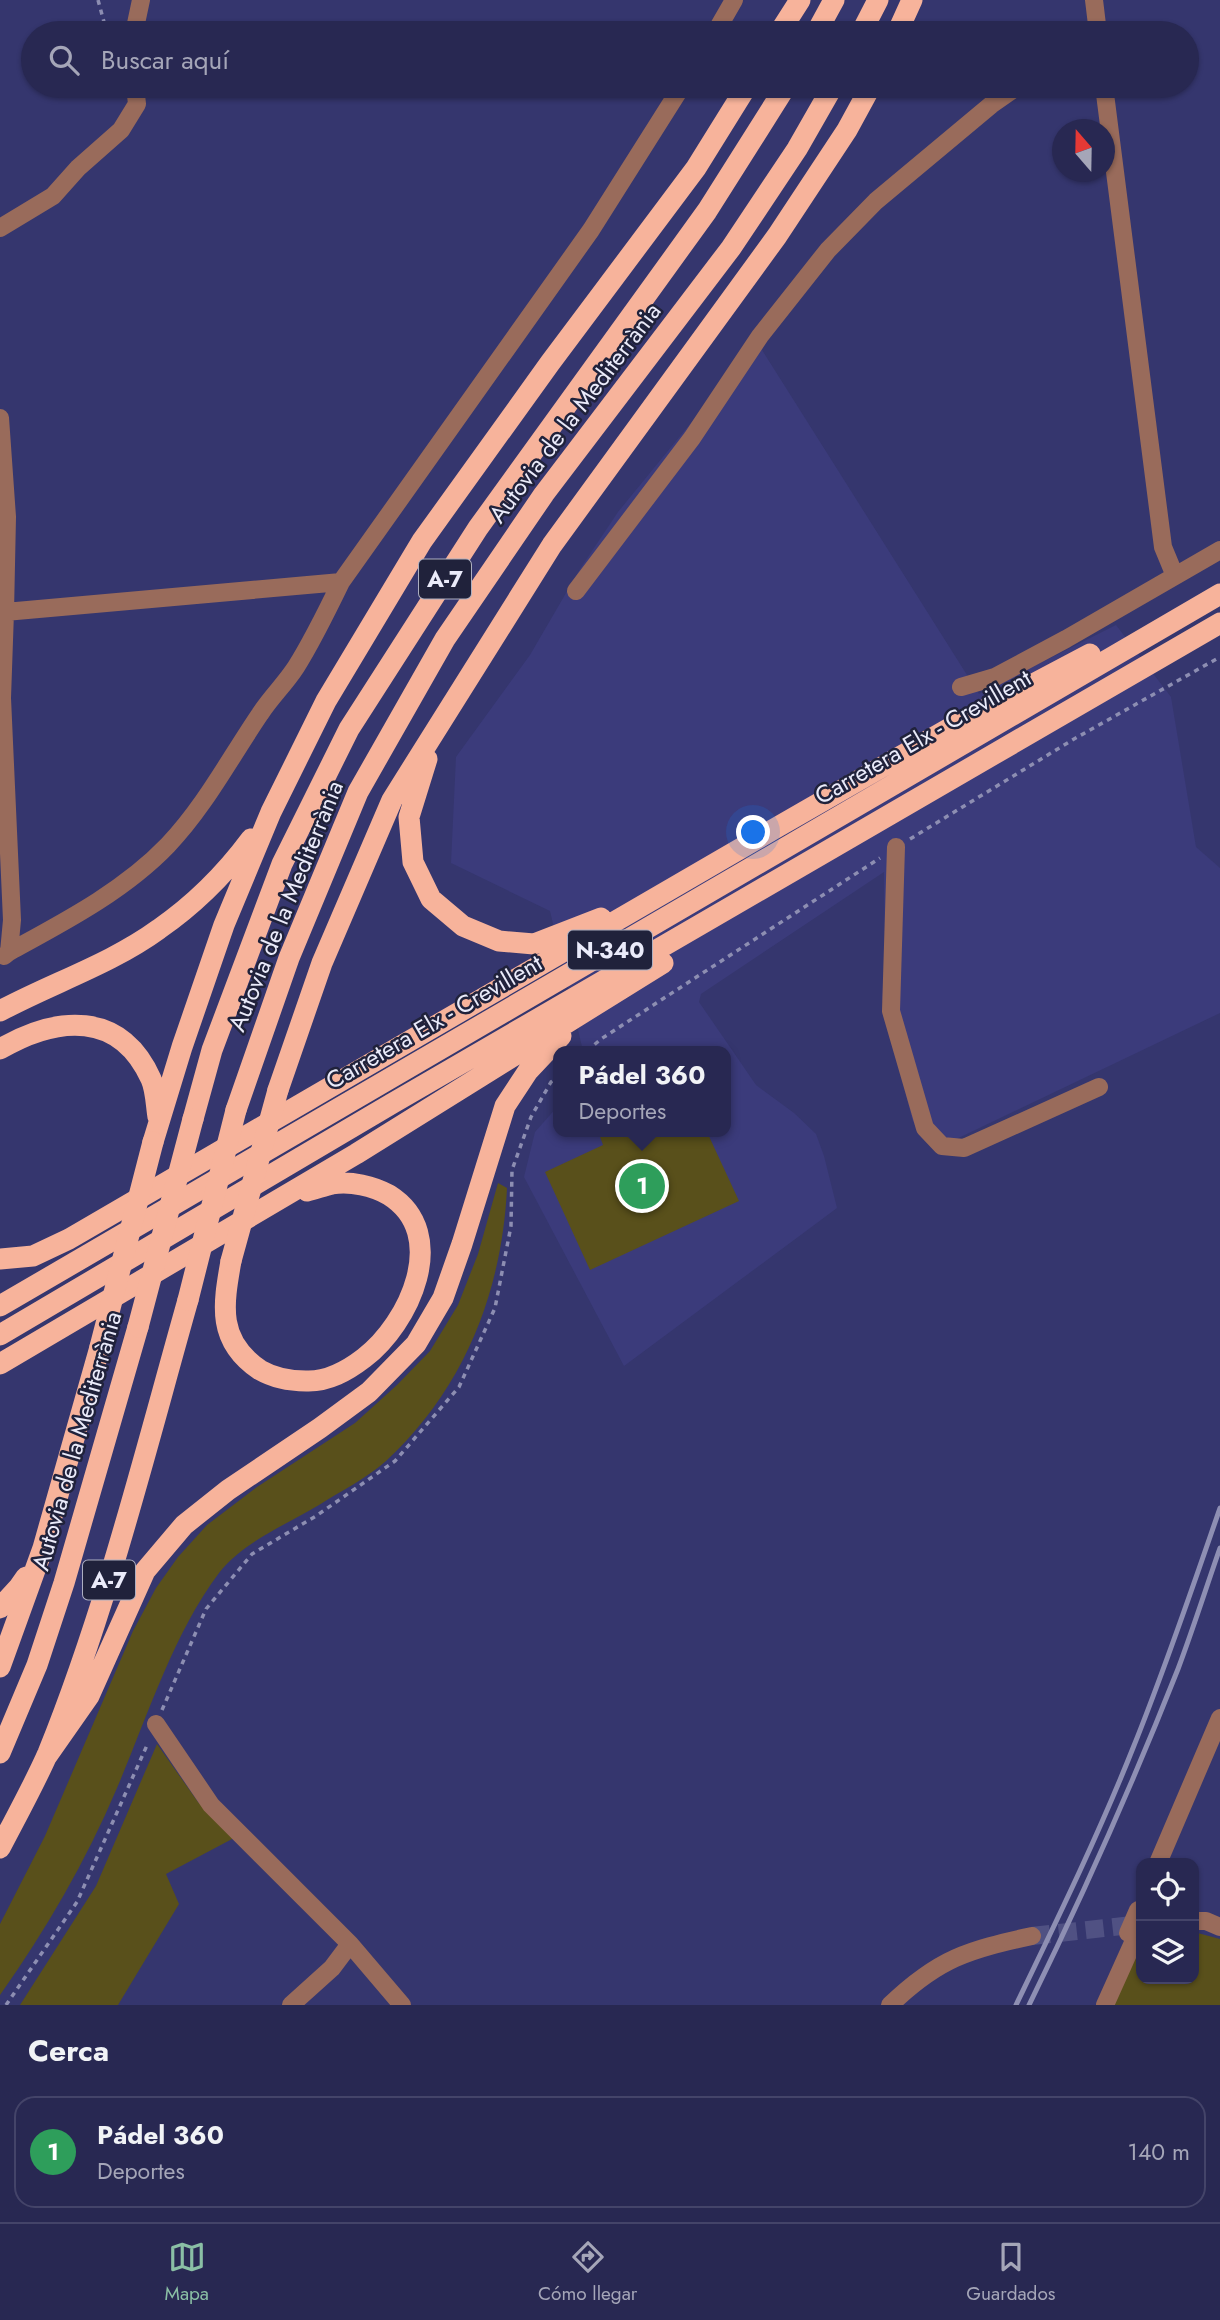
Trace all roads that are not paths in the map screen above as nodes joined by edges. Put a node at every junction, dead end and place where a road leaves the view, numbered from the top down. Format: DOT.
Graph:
graph roads {
  1 [pos="141,0"];
  2 [pos="734,0"];
  3 [pos="800,0"];
  4 [pos="834,0"];
  5 [pos="877,0"];
  6 [pos="912,0"];
  7 [pos="1096,1"];
  8 [pos="137,21"];
  9 [pos="722,21"];
  10 [pos="787,21"];
  11 [pos="823,21"];
  12 [pos="867,21"];
  13 [pos="902,21"];
  14 [pos="1097,21"];
  15 [pos="136,98"];
  16 [pos="674,98"];
  17 [pos="740,98"];
  18 [pos="778,98"];
  19 [pos="826,98"];
  20 [pos="864,98"];
  21 [pos="1001,98"];
  22 [pos="1106,98"];
  23 [pos="0,228"];
  24 [pos="0,418"];
  25 [pos="1220,550"];
  26 [pos="1175,576"];
  27 [pos="341,582"];
  28 [pos="576,591"];
  29 [pos="1220,591"];
  30 [pos="2,611"];
  31 [pos="1220,623"];
  32 [pos="961,687"];
  33 [pos="438,724"];
  34 [pos="954,780"];
  35 [pos="271,812"];
  36 [pos="774,829"];
  37 [pos="896,848"];
  38 [pos="4,955"];
  39 [pos="636,980"];
  40 [pos="0,1011"];
  41 [pos="0,1049"];
  42 [pos="1099,1087"];
  43 [pos="156,1133"];
  44 [pos="247,1219"];
  45 [pos="0,1259"];
  46 [pos="0,1306"];
  47 [pos="0,1335"];
  48 [pos="0,1364"];
  49 [pos="43,1548"];
  50 [pos="0,1608"];
  51 [pos="0,1667"];
  52 [pos="1220,1718"];
  53 [pos="156,1724"];
  54 [pos="1220,1737"];
  55 [pos="0,1753"];
  56 [pos="47,1756"];
  57 [pos="0,1848"];
  58 [pos="1160,1858"];
  59 [pos="1170,1858"];
  60 [pos="1199,1921"];
  61 [pos="1136,1923"];
  62 [pos="1136,1924"];
  63 [pos="1220,1927"];
  64 [pos="1032,1936"];
  65 [pos="350,1944"];
  66 [pos="290,2005"];
  67 [pos="402,2005"];
  68 [pos="890,2005"];
  69 [pos="1096,2005"];
  70 [pos="1105,2005"];
  1 -- 8 [label="street"];
  2 -- 9 [label="street"];
  3 -- 10 [label="highway"];
  4 -- 11 [label="highway"];
  5 -- 12 [label="highway"];
  6 -- 13 [label="highway"];
  7 -- 14 [label="street"];
  15 -- 23 [label="street"];
  16 -- 27 [label="street"];
  17 -- 35 [label="highway"];
  18 -- 55 [label="highway, Autovia de la Mediterrània / A-7, bridge"];
  19 -- 56 [label="highway, Autovia de la Mediterrània / A-7, bridge"];
  20 -- 33 [label="highway"];
  21 -- 28 [label="street"];
  22 -- 26 [label="street"];
  24 -- 30 [label="street"];
  25 -- 26 [label="street"];
  26 -- 32 [label="street"];
  27 -- 30 [label="street"];
  27 -- 38 [label="street"];
  29 -- 36 [label="highway"];
  29 -- 46 [label="highway, Carretera Elx - Crevillent / N-340"];
  30 -- 38 [label="street"];
  31 -- 34 [label="highway, Carretera Elx - Crevillent / N-340"];
  33 -- 36 [label="highway"];
  33 -- 44 [label="highway, bridge"];
  34 -- 39 [label="highway"];
  34 -- 47 [label="highway, Carretera Elx - Crevillent / N-340"];
  35 -- 40 [label="highway"];
  35 -- 43 [label="highway"];
  36 -- 45 [label="highway"];
  37 -- 42 [label="street"];
  39 -- 44 [label="highway"];
  39 -- 56 [label="highway"];
  41 -- 43 [label="highway"];
  43 -- 49 [label="highway, bridge"];
  44 -- 48 [label="highway"];
  49 -- 50 [label="highway"];
  49 -- 51 [label="highway"];
  52 -- 58 [label="street"];
  53 -- 65 [label="street"];
  54 -- 59 [label="street"];
  56 -- 57 [label="highway, Autovia de la Mediterrània / A-7"];
  60 -- 63 [label="street"];
  61 -- 69 [label="street"];
  62 -- 70 [label="street"];
  64 -- 68 [label="street"];
  65 -- 66 [label="street"];
  65 -- 67 [label="street"];
}
